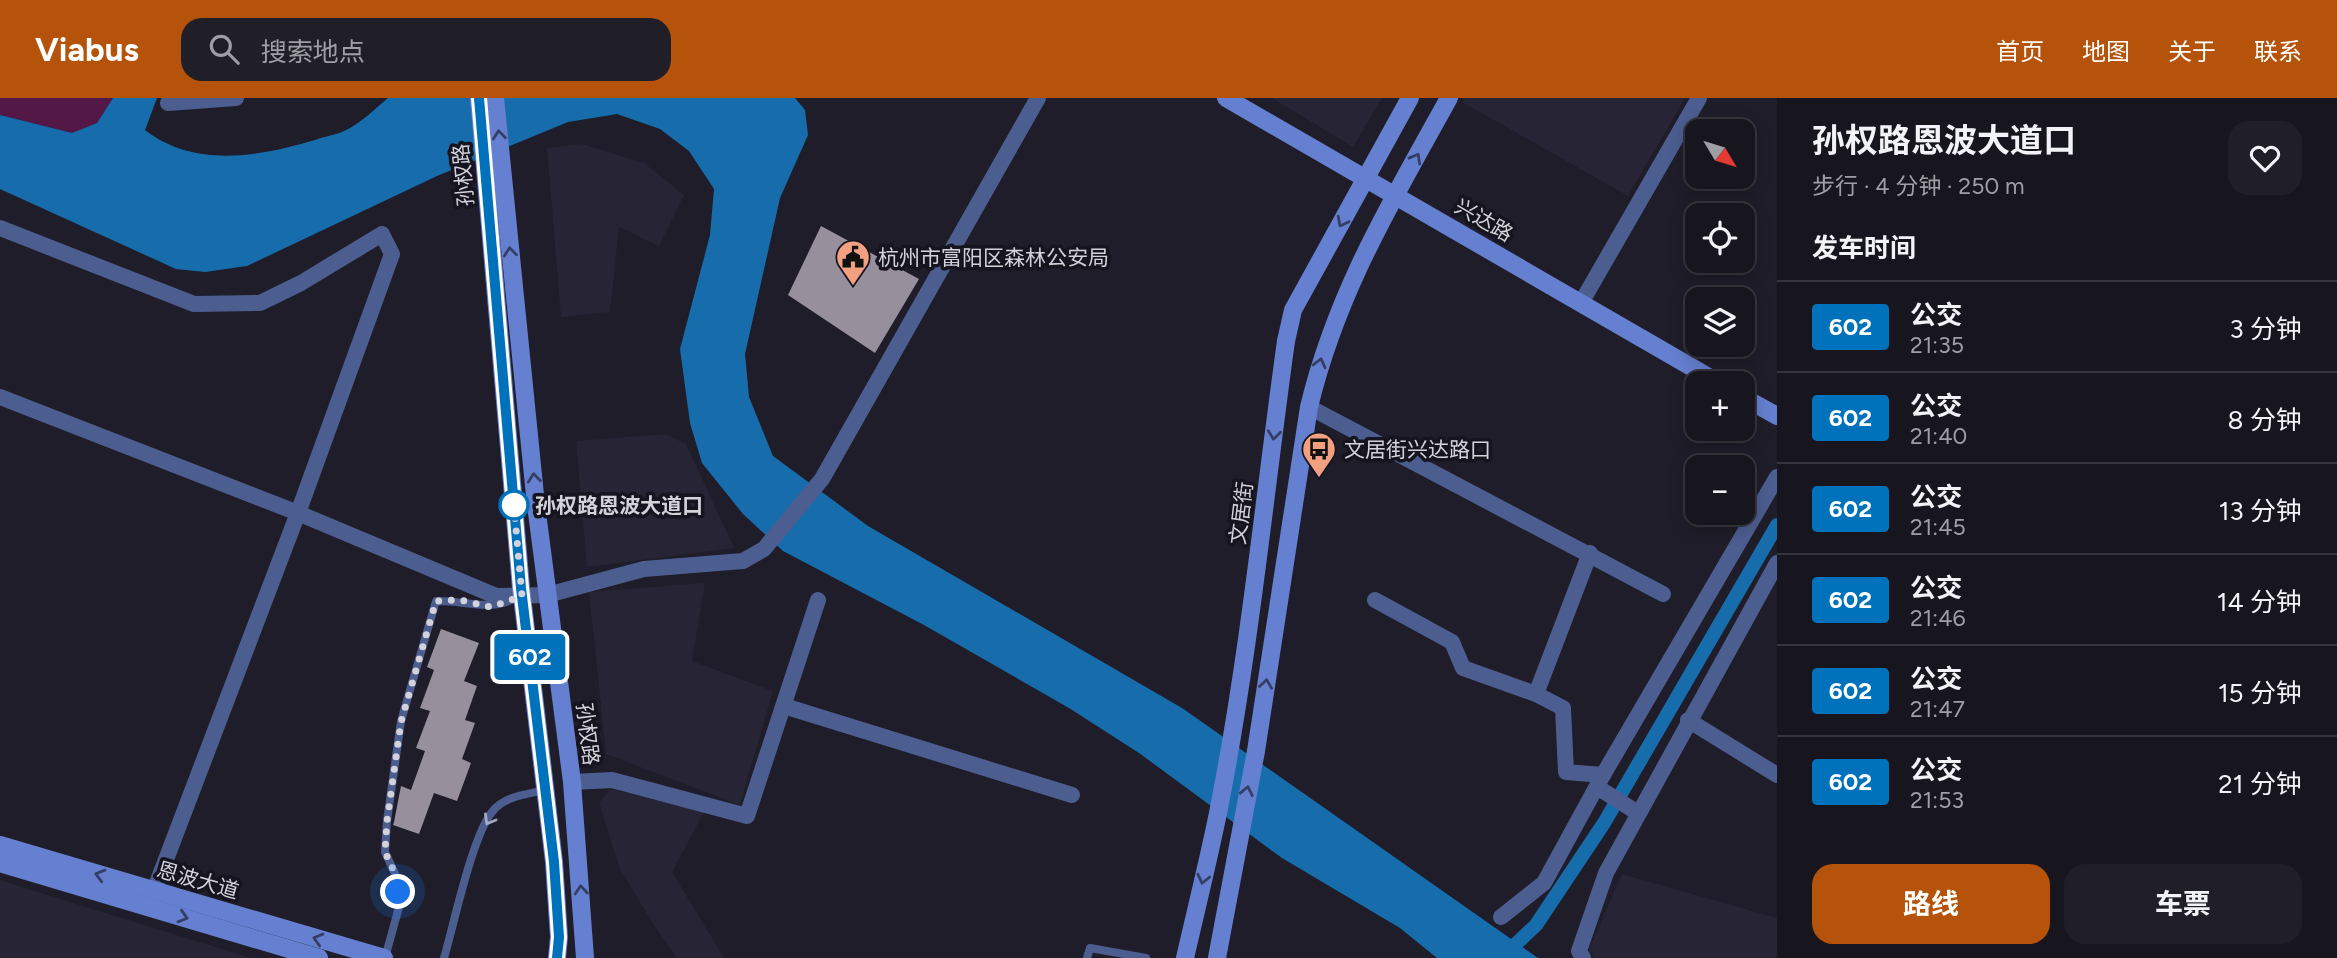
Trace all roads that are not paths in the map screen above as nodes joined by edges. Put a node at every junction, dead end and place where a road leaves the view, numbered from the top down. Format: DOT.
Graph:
graph roads {
  1 [pos="236,98"];
  2 [pos="479,98"];
  3 [pos="495,98"];
  4 [pos="1038,98"];
  5 [pos="1226,98"];
  6 [pos="1410,98"];
  7 [pos="1449,98"];
  8 [pos="1699,98"];
  9 [pos="167,103"];
  10 [pos="494,172"];
  11 [pos="1364,177"];
  12 [pos="1395,195"];
  13 [pos="0,228"];
  14 [pos="1581,303"];
  15 [pos="1698,371"];
  16 [pos="0,397"];
  17 [pos="1755,404"];
  18 [pos="1309,407"];
  19 [pos="1777,416"];
  20 [pos="1777,477"];
  21 [pos="298,513"];
  22 [pos="1590,553"];
  23 [pos="1777,563"];
  24 [pos="1663,594"];
  25 [pos="547,595"];
  26 [pos="522,596"];
  27 [pos="818,600"];
  28 [pos="1375,600"];
  29 [pos="1536,694"];
  30 [pos="784,706"];
  31 [pos="1688,720"];
  32 [pos="1777,775"];
  33 [pos="572,782"];
  34 [pos="1599,783"];
  35 [pos="546,790"];
  36 [pos="1072,795"];
  37 [pos="1637,813"];
  38 [pos="0,845"];
  39 [pos="0,863"];
  40 [pos="154,891"];
  41 [pos="1500,918"];
  42 [pos="1112,955"];
  43 [pos="319,958"];
  44 [pos="384,958"];
  45 [pos="444,958"];
  46 [pos="557,958"];
  47 [pos="585,958"];
  48 [pos="1087,958"];
  49 [pos="1140,958"];
  50 [pos="1185,958"];
  51 [pos="1217,958"];
  52 [pos="1583,958"];
  1 -- 9 [label="street"];
  2 -- 10 [label="main road, 孙权路"];
  10 -- 3 [label="main road, 孙权路, one-way"];
  4 -- 25 [label="street"];
  5 -- 11 [label="main road, 兴达路"];
  6 -- 11 [label="main road, 文居街"];
  12 -- 7 [label="main road, one-way"];
  8 -- 14 [label="street"];
  25 -- 10 [label="main road, 孙权路, one-way"];
  10 -- 26 [label="main road, 孙权路"];
  11 -- 12 [label="main road, 兴达路"];
  11 -- 50 [label="main road, 文居街, one-way"];
  12 -- 14 [label="main road, 兴达路"];
  18 -- 12 [label="main road, one-way"];
  13 -- 21 [label="street"];
  14 -- 15 [label="main road, 兴达路"];
  16 -- 21 [label="street"];
  17 -- 19 [label="main road"];
  18 -- 22 [label="street"];
  51 -- 18 [label="main road, one-way"];
  20 -- 34 [label="street"];
  21 -- 26 [label="street"];
  21 -- 40 [label="street"];
  22 -- 24 [label="street"];
  22 -- 29 [label="street"];
  23 -- 31 [label="street"];
  25 -- 26 [label="street"];
  25 -- 33 [label="main road, 孙权路"];
  26 -- 35 [label="main road, 孙权路"];
  26 -- 44 [label="lane"];
  27 -- 30 [label="street"];
  28 -- 29 [label="street"];
  29 -- 34 [label="street"];
  30 -- 33 [label="street"];
  30 -- 36 [label="street"];
  31 -- 32 [label="street"];
  31 -- 37 [label="street"];
  47 -- 33 [label="main road, 孙权路, one-way"];
  34 -- 37 [label="street"];
  34 -- 41 [label="street"];
  35 -- 45 [label="lane, one-way"];
  35 -- 46 [label="main road, 孙权路"];
  37 -- 52 [label="street"];
  40 -- 38 [label="main road, 恩波大道, one-way"];
  39 -- 43 [label="main road, 恩波大道, one-way"];
  44 -- 40 [label="main road, 恩波大道, one-way"];
  42 -- 48 [label="lane"];
  42 -- 49 [label="lane"];
}
